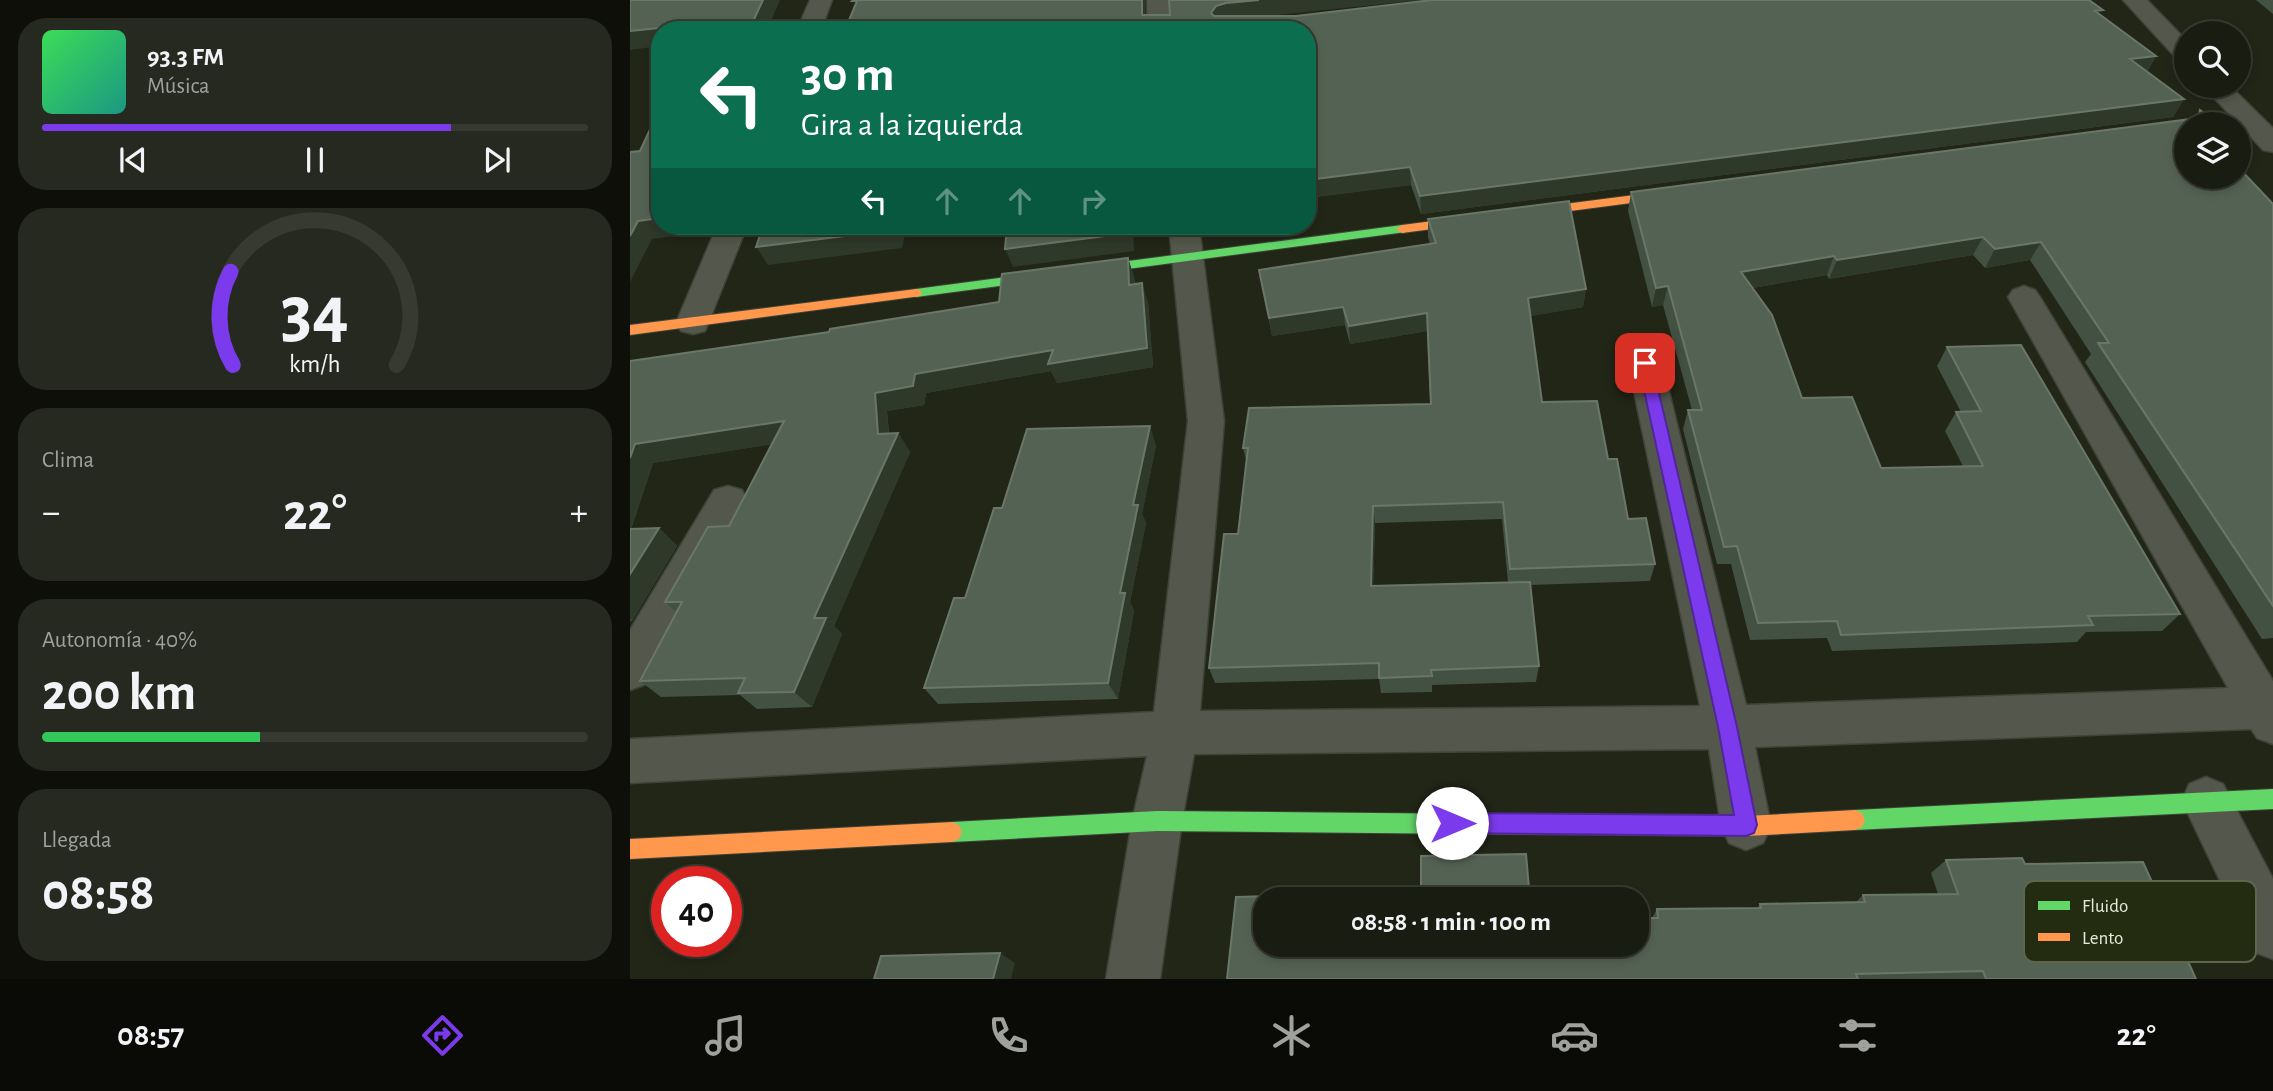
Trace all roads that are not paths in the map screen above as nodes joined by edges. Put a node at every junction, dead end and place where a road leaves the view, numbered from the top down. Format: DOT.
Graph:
graph roads {
  1 [pos="821,0"];
  2 [pos="1157,0"];
  3 [pos="2134,0"];
  4 [pos="813,21"];
  5 [pos="1159,21"];
  6 [pos="2174,42"];
  7 [pos="2228,98"];
  8 [pos="2241,112"];
  9 [pos="2251,122"];
  10 [pos="2273,144"];
  11 [pos="1701,190"];
  12 [pos="1316,229"];
  13 [pos="728,235"];
  14 [pos="1255,235"];
  15 [pos="1186,242"];
  16 [pos="2024,298"];
  17 [pos="693,323"];
  18 [pos="630,330"];
  19 [pos="1645,363"];
  20 [pos="728,501"];
  21 [pos="630,670"];
  22 [pos="2270,713"];
  23 [pos="1728,727"];
  24 [pos="1175,733"];
  25 [pos="630,761"];
  26 [pos="2273,799"];
  27 [pos="2206,801"];
  28 [pos="1157,821"];
  29 [pos="1746,825"];
  30 [pos="630,849"];
  31 [pos="2247,881"];
  32 [pos="2256,900"];
  33 [pos="2273,933"];
  34 [pos="1133,979"];
  1 -- 4 [label="street"];
  2 -- 5 [label="street"];
  3 -- 6 [label="street"];
  7 -- 8 [label="street"];
  9 -- 10 [label="street"];
  11 -- 12 [label="street"];
  13 -- 17 [label="street"];
  14 -- 15 [label="street"];
  15 -- 17 [label="street"];
  15 -- 24 [label="street"];
  16 -- 22 [label="street"];
  17 -- 18 [label="street"];
  19 -- 23 [label="street"];
  20 -- 21 [label="street"];
  22 -- 23 [label="street"];
  23 -- 24 [label="street"];
  23 -- 29 [label="street"];
  24 -- 25 [label="street"];
  24 -- 28 [label="street"];
  26 -- 27 [label="street"];
  27 -- 29 [label="street"];
  27 -- 31 [label="street"];
  28 -- 29 [label="street"];
  28 -- 30 [label="street"];
  28 -- 34 [label="street"];
  32 -- 33 [label="street"];
}
